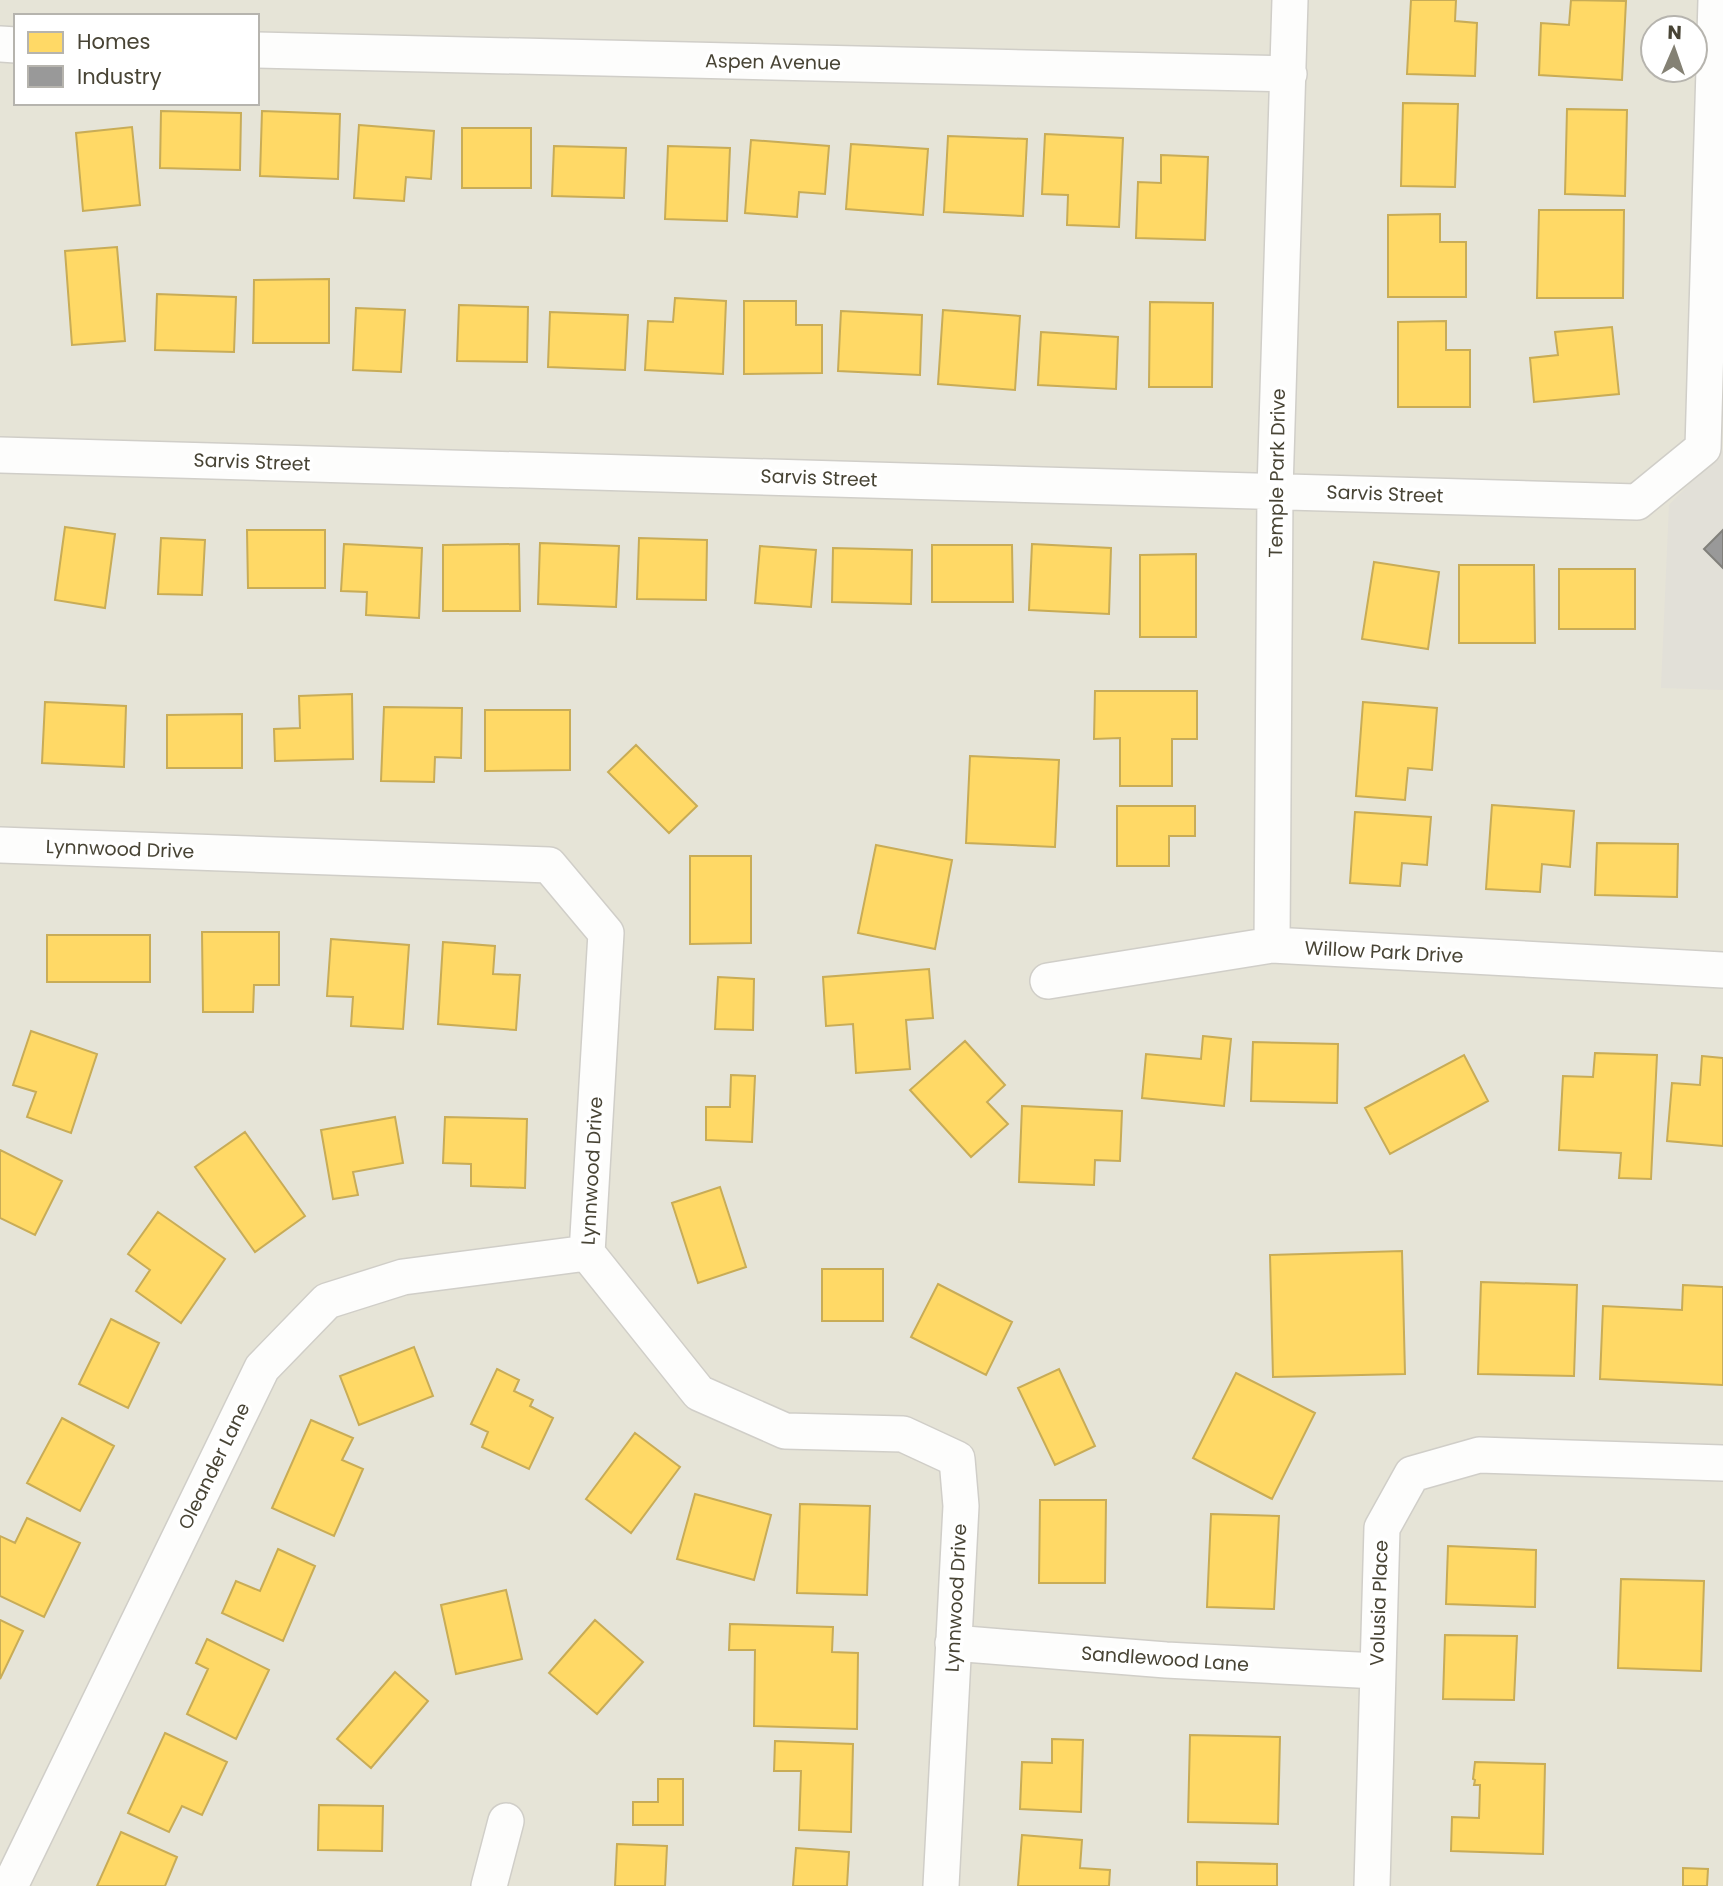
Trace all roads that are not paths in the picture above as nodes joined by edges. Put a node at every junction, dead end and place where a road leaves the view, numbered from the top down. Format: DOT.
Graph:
graph roads {
  1 [pos="1290,0"];
  2 [pos="1716,0"];
  3 [pos="259,50"];
  4 [pos="1289,74"];
  5 [pos="0,455"];
  6 [pos="1275,490"];
  7 [pos="0,845"];
  8 [pos="1272,946"];
  9 [pos="1723,970"];
  10 [pos="1048,981"];
  11 [pos="587,1253"];
  12 [pos="1723,1463"];
  13 [pos="953,1643"];
  14 [pos="1377,1671"];
  15 [pos="506,1821"];
  16 [pos="10,1886"];
  17 [pos="489,1886"];
  18 [pos="940,1886"];
  19 [pos="1372,1886"];
  1 -- 4 [label="street, Temple Park Drive"];
  2 -- 6 [label="street, Sarvis Street"];
  3 -- 4 [label="street, Aspen Avenue"];
  4 -- 6 [label="street, Temple Park Drive"];
  5 -- 6 [label="street, Sarvis Street"];
  6 -- 8 [label="street, Temple Park Drive"];
  7 -- 11 [label="street, Lynnwood Drive"];
  8 -- 9 [label="street, Willow Park Drive"];
  8 -- 10 [label="street, Willow Park Drive"];
  11 -- 13 [label="street, Lynnwood Drive"];
  11 -- 16 [label="street, Oleander Lane"];
  12 -- 14 [label="street, Volusia Place"];
  13 -- 14 [label="street, Sandlewood Lane"];
  13 -- 18 [label="street, Lynnwood Drive"];
  14 -- 19 [label="street, Volusia Place"];
  15 -- 17 [label="street"];
}
